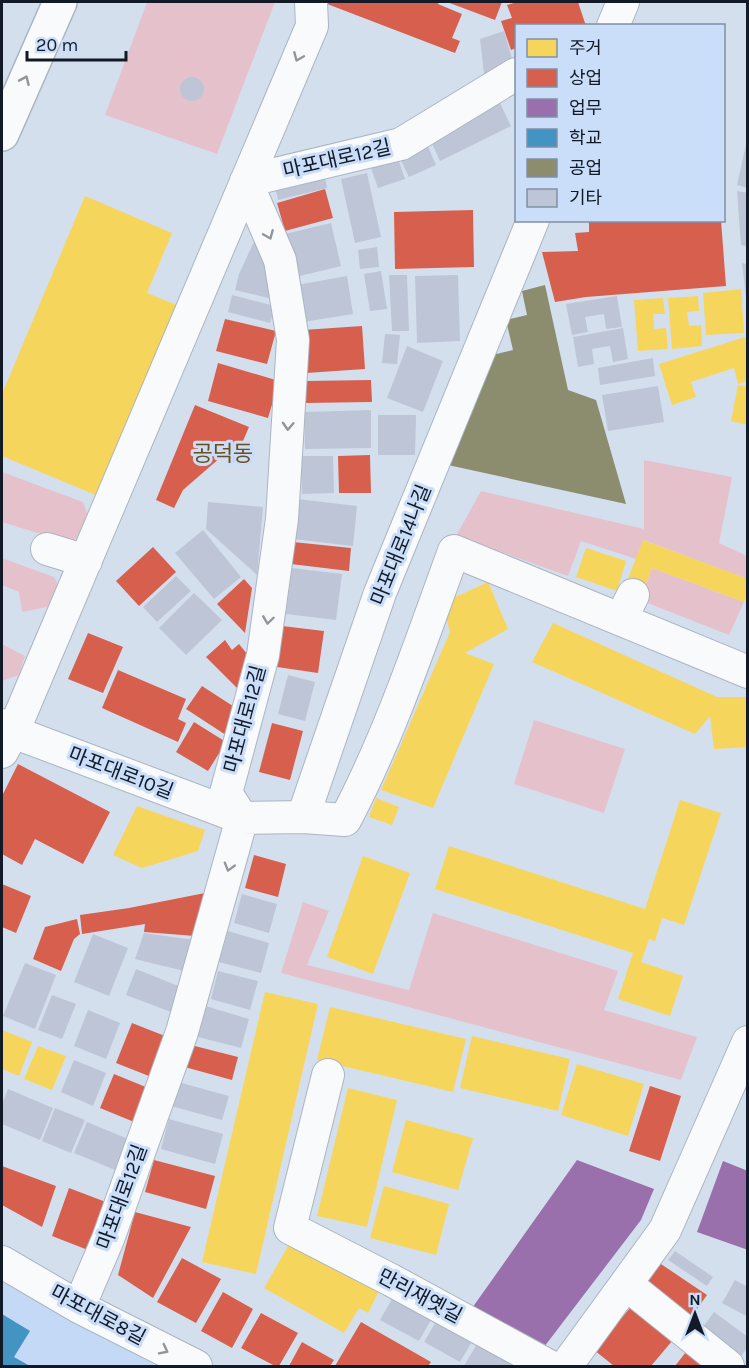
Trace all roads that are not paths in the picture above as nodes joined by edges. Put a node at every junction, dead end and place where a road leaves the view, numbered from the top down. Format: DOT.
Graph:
graph roads {
  1 [pos="60,2"];
  2 [pos="311,2"];
  3 [pos="623,2"];
  4 [pos="614,24"];
  5 [pos="515,75"];
  6 [pos="2,134"];
  7 [pos="246,181"];
  8 [pos="532,222"];
  9 [pos="47,549"];
  10 [pos="86,561"];
  11 [pos="747,672"];
  12 [pos="5,736"];
  13 [pos="303,817"];
  14 [pos="242,818"];
  15 [pos="747,1042"];
  16 [pos="328,1075"];
  17 [pos="2,1262"];
  18 [pos="626,1284"];
  19 [pos="80,1307"];
  20 [pos="196,1366"];
  21 [pos="549,1366"];
  22 [pos="566,1366"];
  23 [pos="728,1366"];
  6 -- 1 [label="main road, one-way"];
  2 -- 7 [label="street, 마포대로12길, one-way"];
  3 -- 4 [label="street"];
  5 -- 7 [label="street, 마포대로12길"];
  7 -- 10 [label="street"];
  7 -- 14 [label="street, 마포대로12길, one-way"];
  8 -- 13 [label="street, 마포대로14나길"];
  9 -- 10 [label="street"];
  10 -- 12 [label="street"];
  11 -- 13 [label="street"];
  12 -- 14 [label="street, 마포대로10길"];
  13 -- 14 [label="street"];
  14 -- 19 [label="street, 마포대로12길, one-way"];
  15 -- 18 [label="street"];
  16 -- 21 [label="street, 만리재옛길"];
  17 -- 19 [label="street, 마포대로8길"];
  18 -- 22 [label="street"];
  18 -- 23 [label="street"];
  19 -- 20 [label="street, 마포대로8길, one-way"];
}
